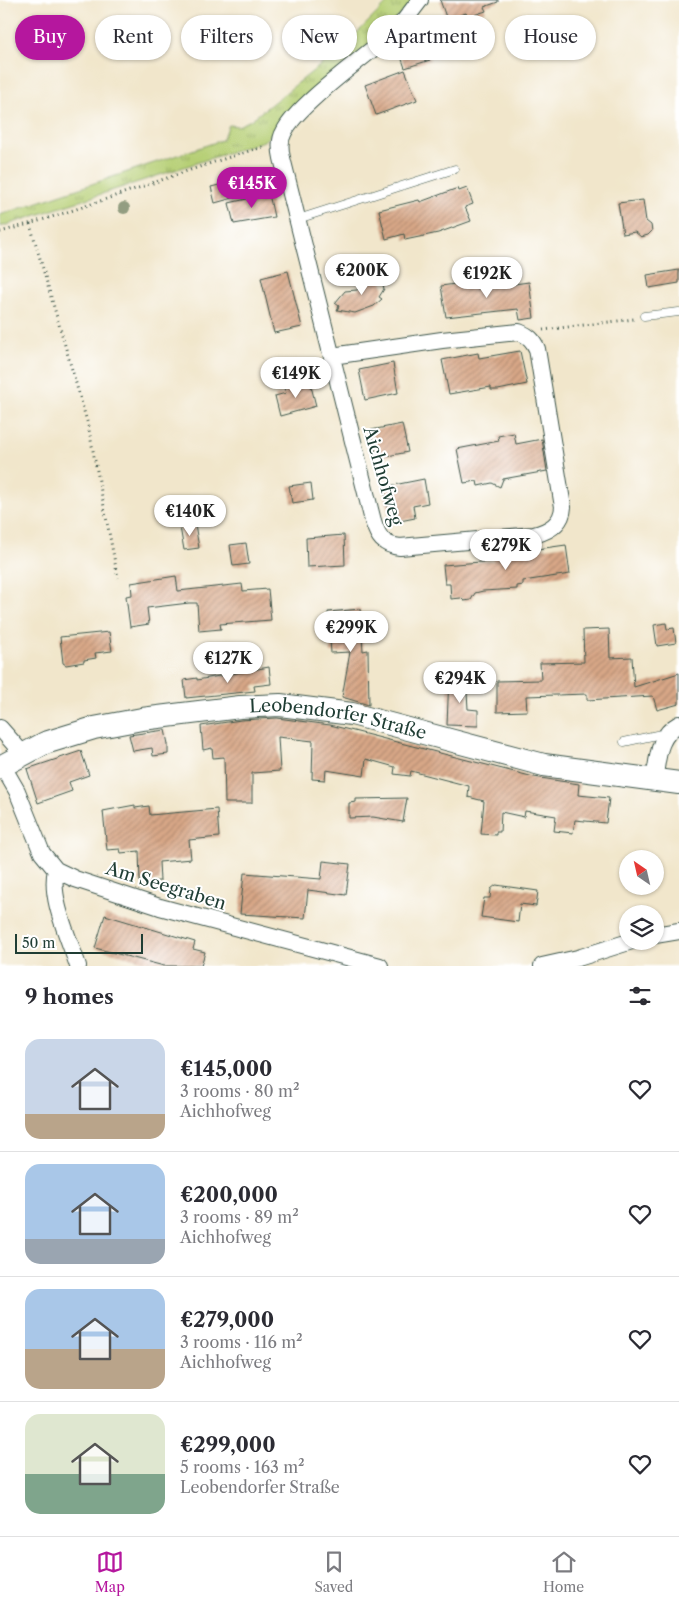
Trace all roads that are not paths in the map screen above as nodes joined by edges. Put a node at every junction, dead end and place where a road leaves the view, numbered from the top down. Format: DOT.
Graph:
graph roads {
  1 [pos="420,0"];
  2 [pos="455,169"];
  3 [pos="298,219"];
  4 [pos="679,312"];
  5 [pos="644,316"];
  6 [pos="332,356"];
  7 [pos="0,728"];
  8 [pos="673,729"];
  9 [pos="624,742"];
  10 [pos="22,753"];
  11 [pos="1,766"];
  12 [pos="654,781"];
  13 [pos="679,784"];
  14 [pos="56,870"];
  15 [pos="679,931"];
  16 [pos="664,934"];
  17 [pos="619,945"];
  18 [pos="78,966"];
  19 [pos="380,966"];
  20 [pos="542,966"];
  1 -- 3 [label="street, Aichhofweg"];
  2 -- 3 [label="lane"];
  3 -- 6 [label="street, Aichhofweg"];
  4 -- 5 [label="lane"];
  6 -- 6 [label="street, Aichhofweg"];
  7 -- 10 [label="street"];
  8 -- 9 [label="lane"];
  8 -- 12 [label="street"];
  10 -- 11 [label="main road, Leobendorfer Straße"];
  10 -- 12 [label="main road, Leobendorfer Straße"];
  11 -- 14 [label="street, Am Seegraben"];
  12 -- 13 [label="main road, Leobendorfer Straße"];
  14 -- 18 [label="street"];
  14 -- 19 [label="street, Am Seegraben"];
  15 -- 16 [label="street"];
  17 -- 20 [label="street"];
}
